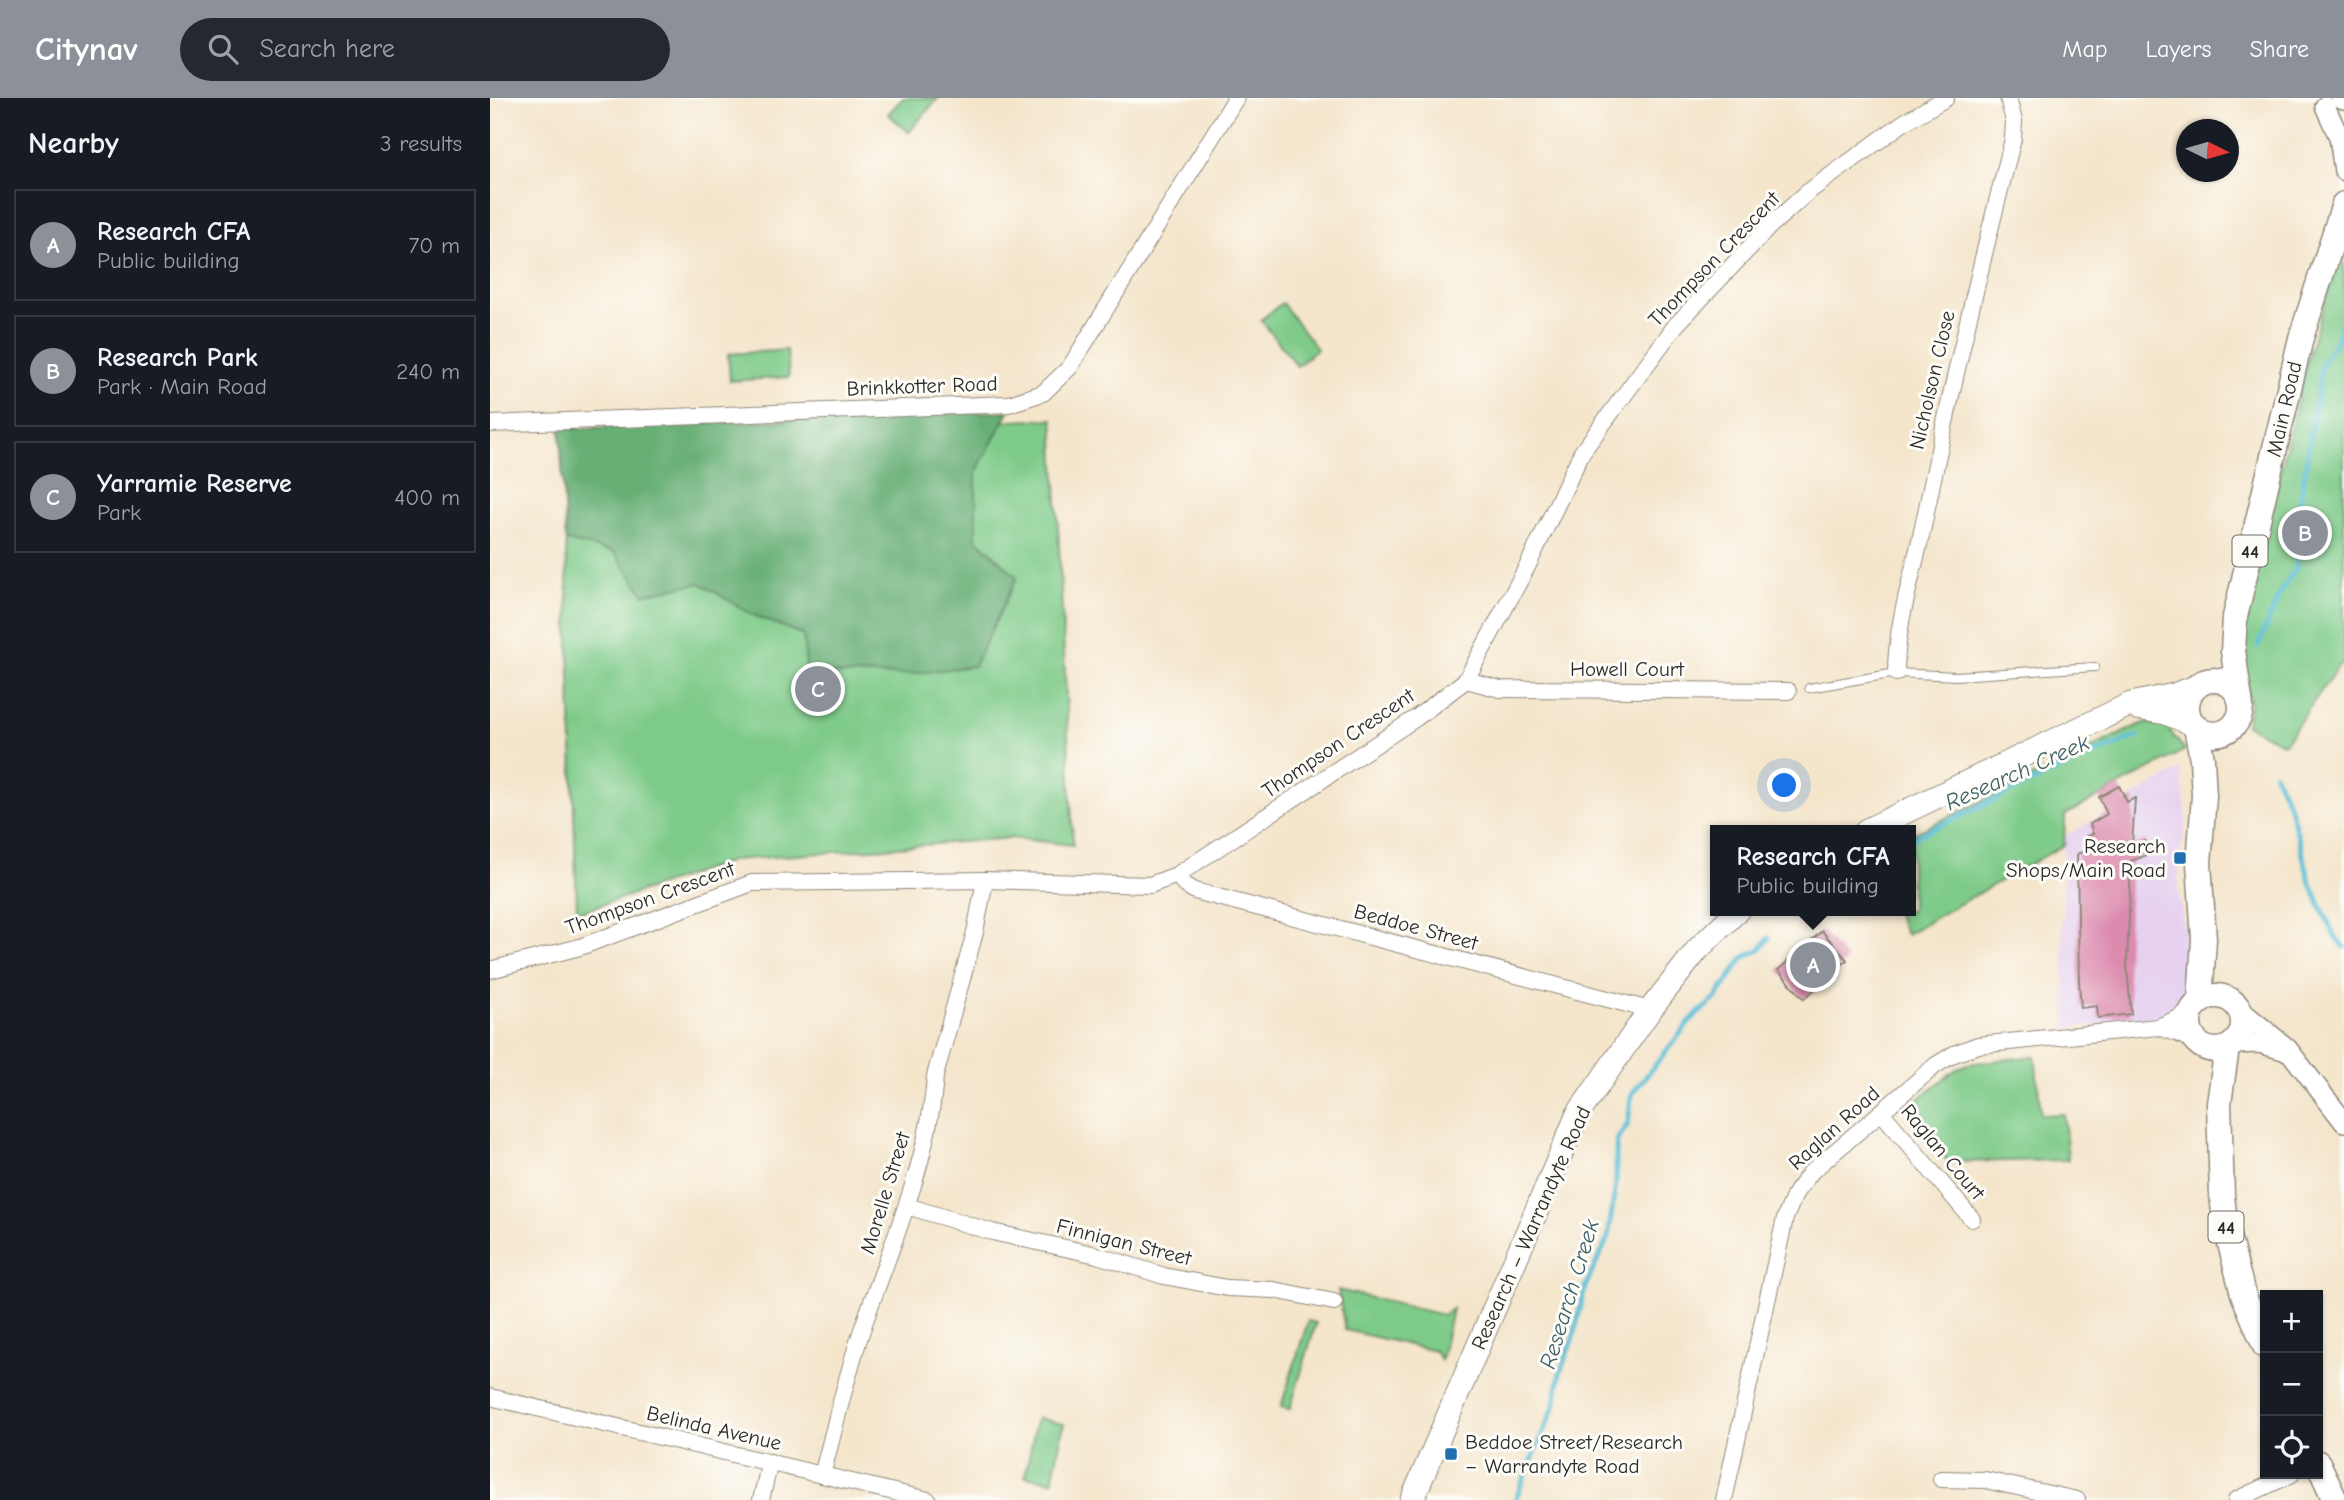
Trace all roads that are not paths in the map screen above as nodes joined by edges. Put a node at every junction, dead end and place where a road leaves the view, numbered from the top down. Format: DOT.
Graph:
graph roads {
  1 [pos="1236,98"];
  2 [pos="1946,98"];
  3 [pos="2008,98"];
  4 [pos="2332,100"];
  5 [pos="2344,118"];
  6 [pos="2344,171"];
  7 [pos="2344,204"];
  8 [pos="490,424"];
  9 [pos="2235,617"];
  10 [pos="2095,667"];
  11 [pos="1896,673"];
  12 [pos="1466,680"];
  13 [pos="2200,685"];
  14 [pos="1810,688"];
  15 [pos="1788,691"];
  16 [pos="2240,700"];
  17 [pos="2123,709"];
  18 [pos="2195,726"];
  19 [pos="2233,726"];
  20 [pos="2204,796"];
  21 [pos="1878,825"];
  22 [pos="1177,875"];
  23 [pos="985,880"];
  24 [pos="1732,916"];
  25 [pos="2204,939"];
  26 [pos="490,970"];
  27 [pos="2198,1003"];
  28 [pos="2236,1006"];
  29 [pos="1650,1010"];
  30 [pos="2158,1027"];
  31 [pos="2215,1045"];
  32 [pos="2292,1056"];
  33 [pos="1882,1113"];
  34 [pos="2344,1122"];
  35 [pos="907,1206"];
  36 [pos="1972,1219"];
  37 [pos="1334,1302"];
  38 [pos="2260,1334"];
  39 [pos="490,1397"];
  40 [pos="770,1462"];
  41 [pos="2323,1474"];
  42 [pos="822,1475"];
  43 [pos="1941,1479"];
  44 [pos="2281,1479"];
  45 [pos="761,1500"];
  46 [pos="928,1500"];
  47 [pos="1412,1500"];
  48 [pos="1724,1500"];
  49 [pos="2077,1500"];
  50 [pos="2236,1500"];
  51 [pos="2335,1500"];
  1 -- 8 [label="street, Brinkkotter Road"];
  2 -- 12 [label="street, Thompson Crescent"];
  3 -- 11 [label="street, Nicholson Close"];
  4 -- 5 [label="street"];
  4 -- 6 [label="street"];
  7 -- 9 [label="main road, Main Road / 44"];
  9 -- 13 [label="main road, Main Road"];
  9 -- 16 [label="main road, Main Road"];
  10 -- 11 [label="lane"];
  11 -- 14 [label="lane"];
  12 -- 15 [label="street, Howell Court"];
  12 -- 22 [label="street, Thompson Crescent"];
  13 -- 16 [label="main road"];
  13 -- 17 [label="main road"];
  13 -- 18 [label="main road, Main Road"];
  16 -- 19 [label="main road, Main Road"];
  17 -- 18 [label="main road"];
  17 -- 21 [label="main road"];
  18 -- 19 [label="main road"];
  18 -- 20 [label="main road, Main Road"];
  19 -- 20 [label="main road, Main Road"];
  20 -- 25 [label="main road, Main Road"];
  22 -- 23 [label="street, Thompson Crescent"];
  22 -- 29 [label="street, Beddoe Street"];
  23 -- 26 [label="street, Thompson Crescent"];
  23 -- 35 [label="street, Morelle Street"];
  24 -- 29 [label="main road, Research – Warrandyte Road"];
  25 -- 27 [label="main road, Main Road"];
  25 -- 28 [label="main road, Main Road"];
  27 -- 28 [label="main road"];
  27 -- 30 [label="street, Raglan Road"];
  27 -- 31 [label="main road"];
  28 -- 31 [label="main road"];
  28 -- 32 [label="street"];
  29 -- 47 [label="main road, Research – Warrandyte Road"];
  30 -- 31 [label="street, Raglan Road"];
  30 -- 33 [label="street, Raglan Road"];
  31 -- 32 [label="street"];
  31 -- 38 [label="main road, 44"];
  32 -- 34 [label="street"];
  33 -- 36 [label="street, Raglan Court"];
  33 -- 48 [label="street, Raglan Road"];
  35 -- 37 [label="street, Finnigan Street"];
  35 -- 42 [label="street, Morelle Street"];
  39 -- 40 [label="street, Belinda Avenue"];
  40 -- 42 [label="street, Belinda Avenue"];
  40 -- 45 [label="street"];
  41 -- 51 [label="main road"];
  42 -- 46 [label="street, Belinda Avenue"];
  43 -- 49 [label="street"];
  44 -- 50 [label="street"];
}
